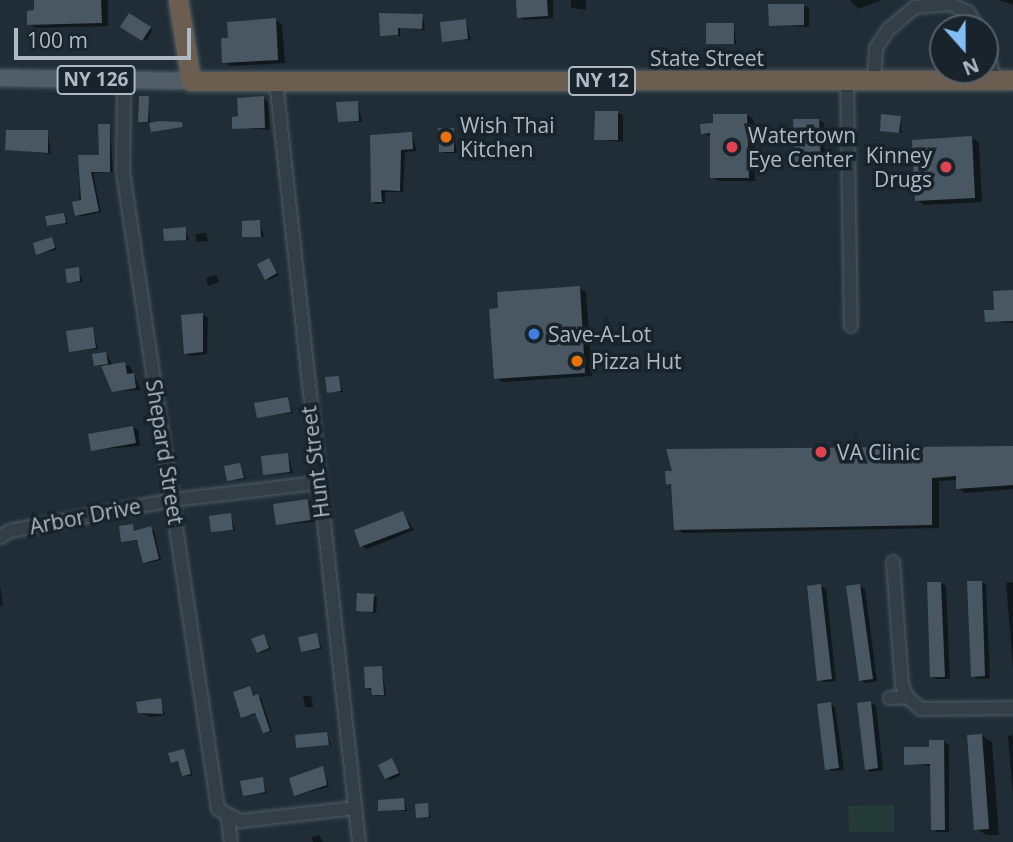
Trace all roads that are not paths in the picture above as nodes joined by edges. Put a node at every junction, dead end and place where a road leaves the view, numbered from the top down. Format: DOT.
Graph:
graph roads {
  1 [pos="178,0"];
  2 [pos="969,14"];
  3 [pos="191,72"];
  4 [pos="0,78"];
  5 [pos="873,79"];
  6 [pos="1003,79"];
  7 [pos="124,80"];
  8 [pos="847,80"];
  9 [pos="276,81"];
  10 [pos="851,326"];
  11 [pos="317,482"];
  12 [pos="173,500"];
  13 [pos="0,537"];
  14 [pos="893,562"];
  15 [pos="907,697"];
  16 [pos="890,698"];
  17 [pos="1013,708"];
  18 [pos="355,808"];
  19 [pos="228,818"];
  20 [pos="231,842"];
  21 [pos="359,842"];
  1 -- 3 [label="highway"];
  2 -- 5 [label="street"];
  3 -- 7 [label="main road, State Street / NY 126"];
  3 -- 9 [label="highway, State Street / NY 12"];
  4 -- 7 [label="main road, State Street / NY 126"];
  5 -- 6 [label="highway, State Street / NY 12"];
  5 -- 8 [label="highway, State Street / NY 12"];
  7 -- 12 [label="street, Shepard Street"];
  8 -- 9 [label="highway, State Street / NY 12"];
  8 -- 10 [label="street"];
  9 -- 11 [label="street, Hunt Street"];
  11 -- 12 [label="street, Arbor Drive"];
  11 -- 18 [label="street, Hunt Street"];
  12 -- 13 [label="street, Arbor Drive"];
  12 -- 19 [label="street, Shepard Street"];
  14 -- 15 [label="street"];
  15 -- 16 [label="street"];
  15 -- 17 [label="street"];
  18 -- 19 [label="street"];
  18 -- 21 [label="street, Hunt Street"];
  19 -- 20 [label="street, Shepard Street"];
}
